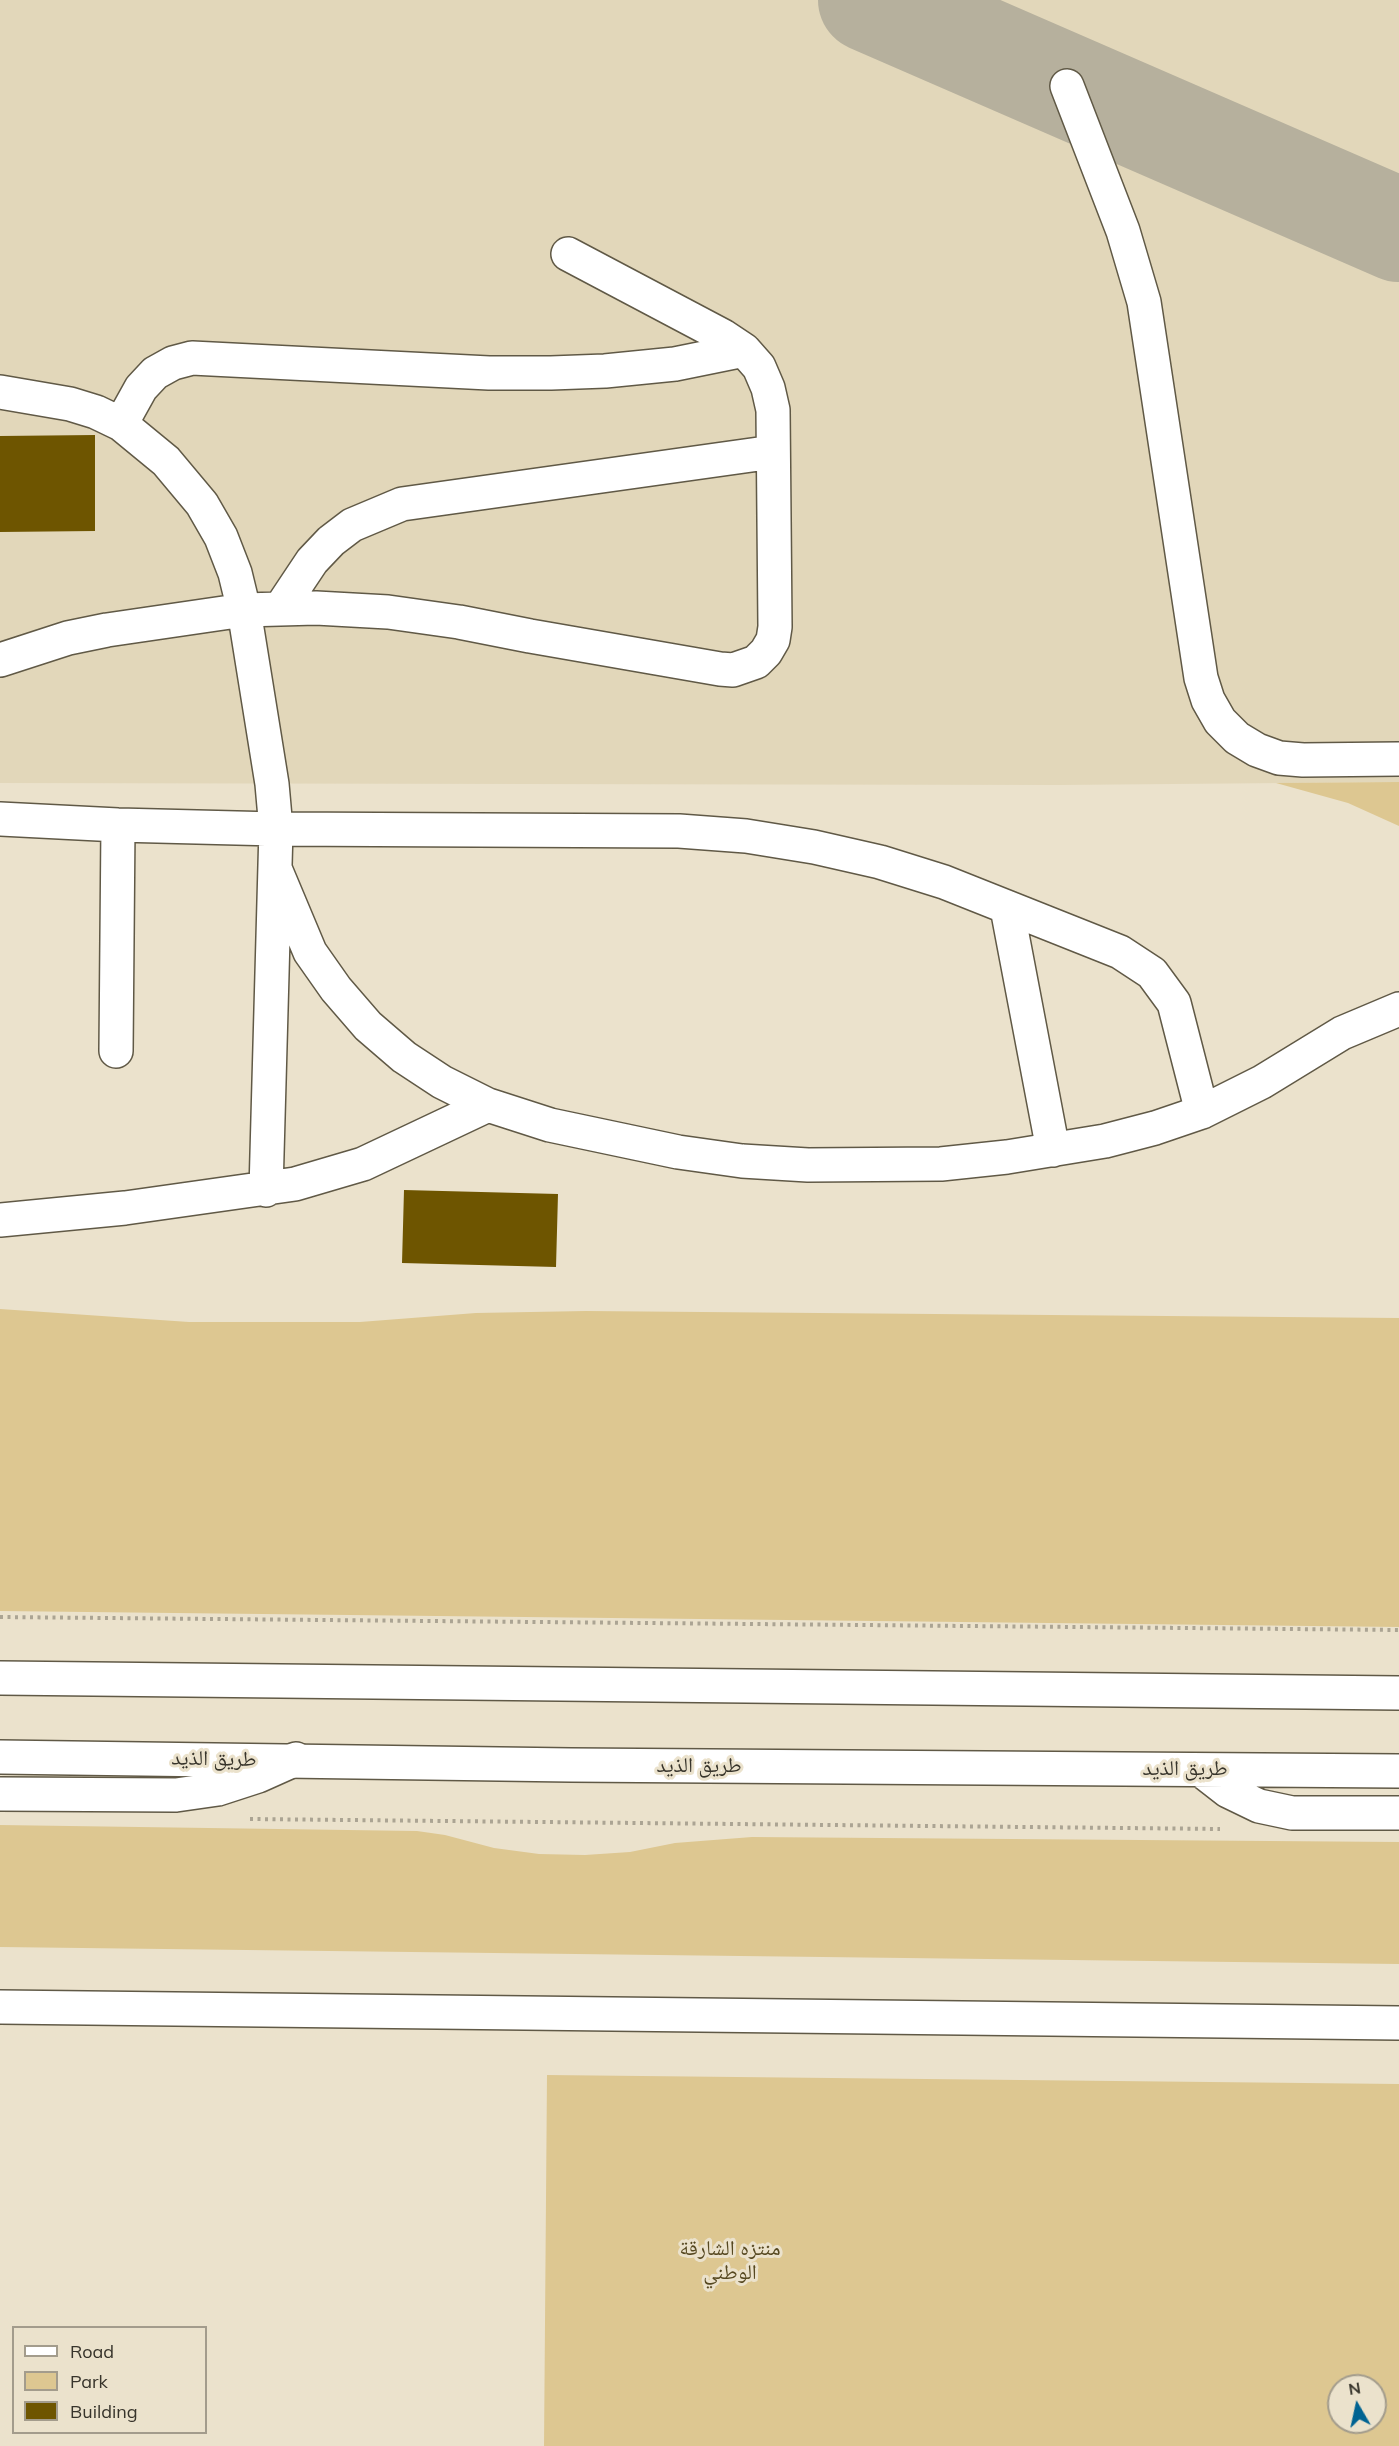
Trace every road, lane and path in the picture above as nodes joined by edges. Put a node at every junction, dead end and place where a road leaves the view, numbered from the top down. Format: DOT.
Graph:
graph roads {
  1 [pos="1067,86"];
  2 [pos="568,254"];
  3 [pos="744,350"];
  4 [pos="0,392"];
  5 [pos="121,424"];
  6 [pos="773,452"];
  7 [pos="280,609"];
  8 [pos="244,610"];
  9 [pos="0,660"];
  10 [pos="1399,759"];
  11 [pos="0,819"];
  12 [pos="118,825"];
  13 [pos="276,829"];
  14 [pos="276,871"];
  15 [pos="1007,908"];
  16 [pos="1399,1009"];
  17 [pos="116,1051"];
  18 [pos="488,1106"];
  19 [pos="1202,1112"];
  20 [pos="1053,1150"];
  21 [pos="266,1190"];
  22 [pos="0,1220"];
  23 [pos="0,1617"];
  24 [pos="1399,1630"];
  25 [pos="0,1678"];
  26 [pos="1399,1693"];
  27 [pos="0,1757"];
  28 [pos="296,1760"];
  29 [pos="1201,1770"];
  30 [pos="1399,1771"];
  31 [pos="0,1794"];
  32 [pos="1399,1813"];
  33 [pos="239,1819"];
  34 [pos="1232,1829"];
  35 [pos="0,2007"];
  36 [pos="1399,2023"];
  1 -- 10 [label="main road"];
  2 -- 3 [label="main road"];
  3 -- 5 [label="main road"];
  3 -- 6 [label="main road"];
  4 -- 5 [label="main road"];
  5 -- 8 [label="main road"];
  6 -- 7 [label="main road"];
  6 -- 7 [label="main road"];
  7 -- 8 [label="main road"];
  8 -- 9 [label="main road"];
  8 -- 13 [label="main road"];
  11 -- 12 [label="main road"];
  12 -- 13 [label="main road"];
  12 -- 17 [label="main road"];
  13 -- 14 [label="main road"];
  13 -- 15 [label="main road"];
  14 -- 18 [label="main road"];
  14 -- 21 [label="main road"];
  15 -- 19 [label="main road"];
  15 -- 20 [label="main road"];
  16 -- 19 [label="main road"];
  18 -- 20 [label="main road"];
  18 -- 21 [label="main road"];
  19 -- 20 [label="main road"];
  21 -- 22 [label="main road"];
  23 -- 24 [label="path"];
  25 -- 26 [label="main road"];
  27 -- 28 [label="main road, طريق الذيد"];
  28 -- 29 [label="main road, طريق الذيد"];
  28 -- 31 [label="main road"];
  29 -- 30 [label="main road, طريق الذيد"];
  29 -- 32 [label="main road"];
  33 -- 34 [label="path"];
  35 -- 36 [label="main road"];
}
